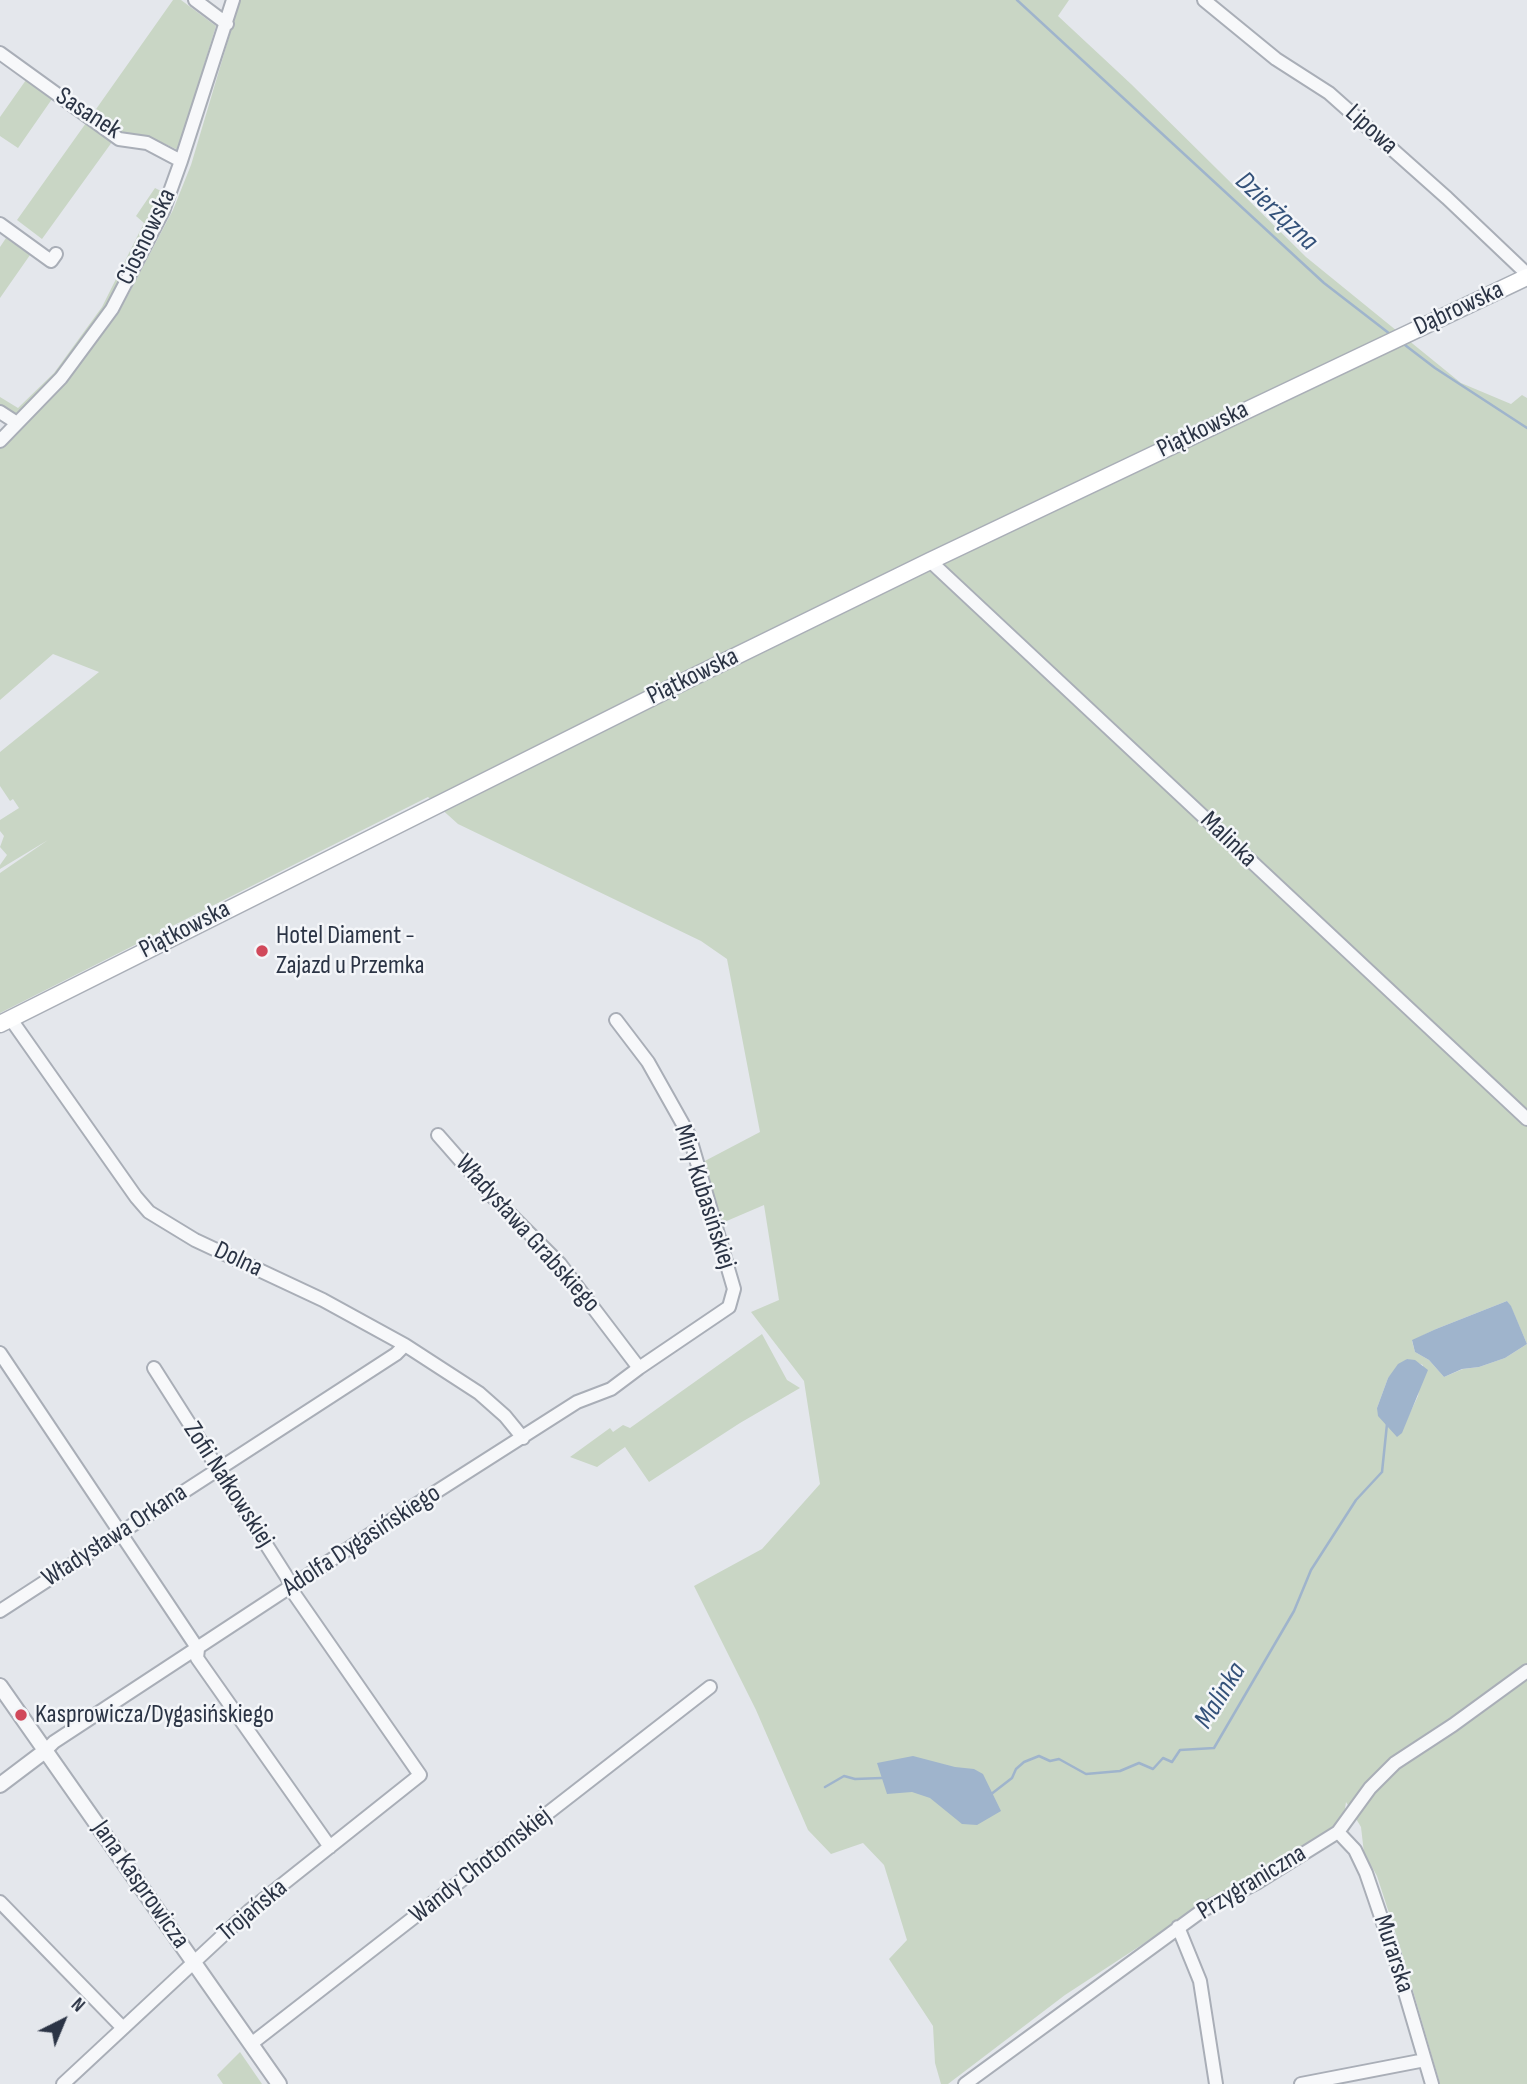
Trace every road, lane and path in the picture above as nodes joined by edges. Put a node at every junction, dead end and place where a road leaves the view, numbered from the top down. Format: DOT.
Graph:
graph roads {
  1 [pos="195,0"];
  2 [pos="233,0"];
  3 [pos="1204,0"];
  4 [pos="227,24"];
  5 [pos="0,53"];
  6 [pos="181,161"];
  7 [pos="0,224"];
  8 [pos="56,254"];
  9 [pos="1527,275"];
  10 [pos="1390,341"];
  11 [pos="0,412"];
  12 [pos="17,423"];
  13 [pos="0,441"];
  14 [pos="930,561"];
  15 [pos="616,1020"];
  16 [pos="5,1021"];
  17 [pos="1527,1119"];
  18 [pos="438,1135"];
  19 [pos="729,1307"];
  20 [pos="405,1345"];
  21 [pos="0,1353"];
  22 [pos="639,1367"];
  23 [pos="154,1368"];
  24 [pos="523,1438"];
  25 [pos="218,1468"];
  26 [pos="121,1531"];
  27 [pos="293,1587"];
  28 [pos="0,1611"];
  29 [pos="198,1649"];
  30 [pos="1527,1671"];
  31 [pos="0,1686"];
  32 [pos="710,1687"];
  33 [pos="45,1751"];
  34 [pos="419,1775"];
  35 [pos="0,1785"];
  36 [pos="1338,1832"];
  37 [pos="330,1847"];
  38 [pos="0,1902"];
  39 [pos="1178,1927"];
  40 [pos="193,1961"];
  41 [pos="122,2027"];
  42 [pos="251,2044"];
  43 [pos="1425,2060"];
  44 [pos="62,2084"];
  45 [pos="279,2084"];
  46 [pos="965,2084"];
  47 [pos="1216,2084"];
  48 [pos="1301,2084"];
  49 [pos="1432,2084"];
  1 -- 4 [label="street"];
  2 -- 4 [label="street, Ciosnowska"];
  3 -- 9 [label="street, Lipowa"];
  4 -- 6 [label="street, Ciosnowska"];
  5 -- 6 [label="street, Sasanek"];
  6 -- 12 [label="street, Ciosnowska"];
  7 -- 8 [label="street"];
  9 -- 10 [label="main road, Dąbrowska"];
  10 -- 14 [label="main road, Piątkowska"];
  11 -- 12 [label="street"];
  12 -- 13 [label="street, Ciosnowska"];
  14 -- 16 [label="main road, Piątkowska"];
  14 -- 17 [label="street, Malinka"];
  15 -- 19 [label="street, Miry Kubasińskiej"];
  16 -- 20 [label="street, Dolna"];
  18 -- 22 [label="street, Władysława Grabskiego"];
  19 -- 22 [label="street, Adolfa Dygasińskiego"];
  20 -- 24 [label="street, Dolna"];
  20 -- 25 [label="street, Władysława Orkana"];
  21 -- 26 [label="street"];
  22 -- 24 [label="street, Adolfa Dygasińskiego"];
  23 -- 25 [label="street, Zofii Nałkowskiej"];
  24 -- 27 [label="street, Adolfa Dygasińskiego"];
  25 -- 26 [label="street, Władysława Orkana"];
  25 -- 27 [label="street, Zofii Nałkowskiej"];
  26 -- 28 [label="street, Władysława Orkana"];
  26 -- 29 [label="street"];
  27 -- 29 [label="street, Adolfa Dygasińskiego"];
  27 -- 34 [label="street, Zofii Nałkowskiej"];
  29 -- 33 [label="street, Adolfa Dygasińskiego"];
  29 -- 37 [label="street"];
  30 -- 36 [label="street, Przygraniczna"];
  31 -- 33 [label="street, Jana Kasprowicza"];
  32 -- 42 [label="street, Wandy Chotomskiej"];
  33 -- 35 [label="street, Adolfa Dygasińskiego"];
  33 -- 40 [label="street, Jana Kasprowicza"];
  34 -- 37 [label="street, Trojańska"];
  36 -- 39 [label="street, Przygraniczna"];
  36 -- 43 [label="street, Murarska"];
  37 -- 40 [label="street, Trojańska"];
  38 -- 41 [label="street"];
  39 -- 46 [label="street, Przygraniczna"];
  39 -- 47 [label="street"];
  40 -- 41 [label="street, Trojańska"];
  40 -- 42 [label="street, Jana Kasprowicza"];
  41 -- 44 [label="street, Trojańska"];
  42 -- 45 [label="street, Jana Kasprowicza"];
  43 -- 48 [label="street"];
  43 -- 49 [label="street, Murarska"];
}
